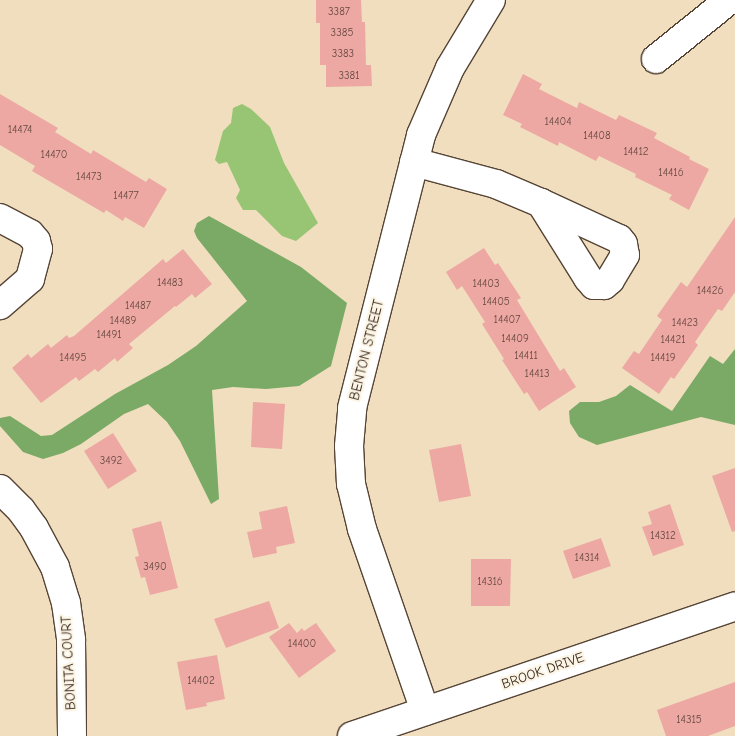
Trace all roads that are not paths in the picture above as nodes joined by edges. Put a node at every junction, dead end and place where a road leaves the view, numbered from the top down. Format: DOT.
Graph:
graph roads {
  1 [pos="491,0"];
  2 [pos="729,0"];
  3 [pos="656,59"];
  4 [pos="414,162"];
  5 [pos="541,203"];
  6 [pos="0,218"];
  7 [pos="0,305"];
  8 [pos="0,489"];
  9 [pos="735,606"];
  10 [pos="425,711"];
  11 [pos="72,736"];
  12 [pos="352,736"];
  1 -- 4 [label="street, BENTON STREET"];
  2 -- 3 [label="street"];
  4 -- 5 [label="street"];
  4 -- 10 [label="street, BENTON STREET"];
  6 -- 7 [label="street"];
  8 -- 11 [label="street, BONITA COURT"];
  9 -- 10 [label="street, BROOK DRIVE"];
  10 -- 12 [label="street, BROOK DRIVE"];
}
